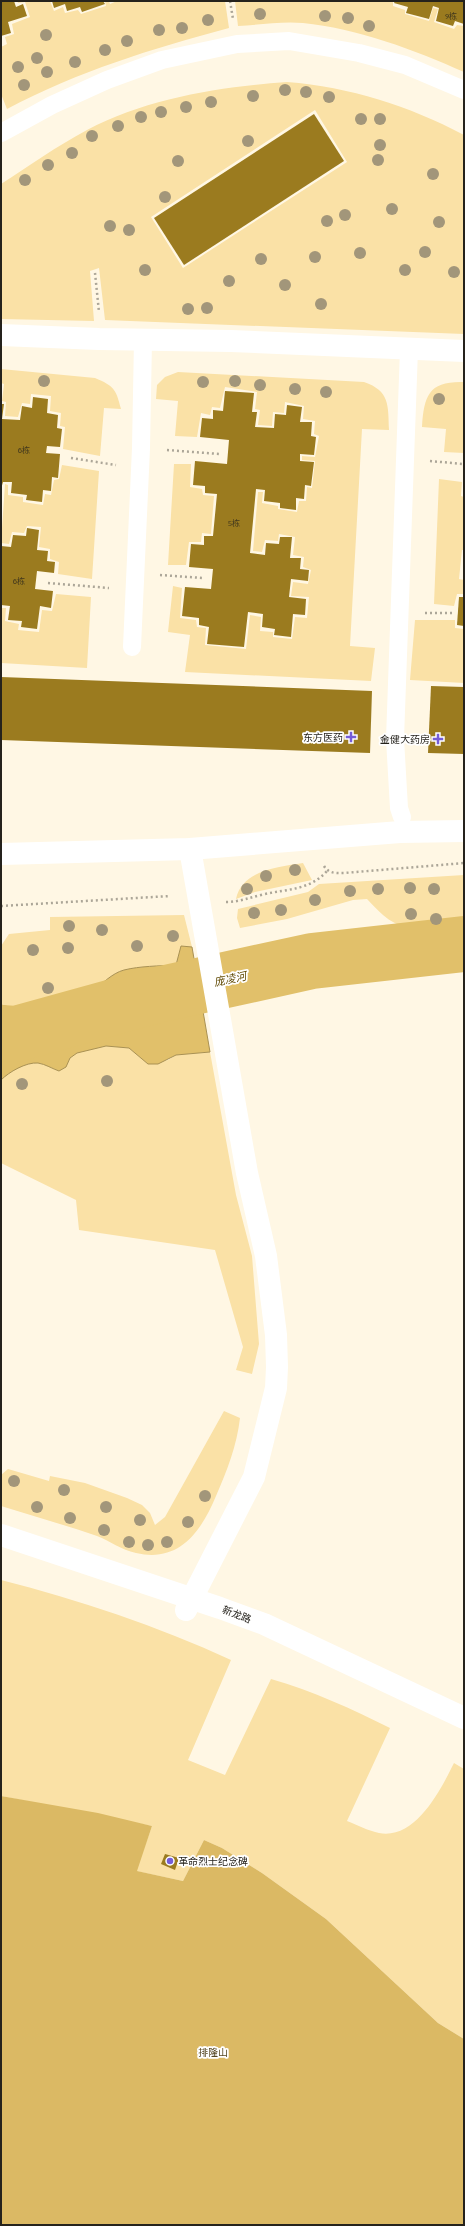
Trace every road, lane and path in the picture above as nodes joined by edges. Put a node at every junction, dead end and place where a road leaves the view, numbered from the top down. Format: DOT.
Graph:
graph roads {
  1 [pos="464,90"];
  2 [pos="1,133"];
  3 [pos="95,272"];
  4 [pos="99,315"];
  5 [pos="1,335"];
  6 [pos="143,340"];
  7 [pos="409,349"];
  8 [pos="464,351"];
  9 [pos="141,448"];
  10 [pos="220,454"];
  11 [pos="71,458"];
  12 [pos="405,458"];
  13 [pos="463,464"];
  14 [pos="138,469"];
  15 [pos="203,578"];
  16 [pos="134,581"];
  17 [pos="48,583"];
  18 [pos="132,647"];
  19 [pos="402,818"];
  20 [pos="464,831"];
  21 [pos="318,838"];
  22 [pos="190,849"];
  23 [pos="1,854"];
  24 [pos="464,863"];
  25 [pos="327,871"];
  26 [pos="201,902"];
  27 [pos="1,906"];
  28 [pos="1,1535"];
  29 [pos="1,1548"];
  30 [pos="189,1604"];
  31 [pos="464,1718"];
  32 [pos="464,1732"];
  1 -- 2 [label="lane"];
  3 -- 4 [label="path"];
  5 -- 6 [label="street"];
  6 -- 7 [label="street"];
  6 -- 9 [label="lane"];
  7 -- 8 [label="street"];
  7 -- 12 [label="lane"];
  9 -- 10 [label="path"];
  9 -- 14 [label="lane"];
  11 -- 14 [label="path"];
  12 -- 13 [label="path"];
  12 -- 19 [label="lane"];
  14 -- 16 [label="lane"];
  15 -- 16 [label="path"];
  16 -- 17 [label="path"];
  16 -- 18 [label="lane"];
  20 -- 21 [label="street"];
  21 -- 22 [label="street"];
  21 -- 25 [label="path"];
  22 -- 23 [label="street"];
  22 -- 26 [label="street"];
  24 -- 25 [label="path"];
  25 -- 26 [label="path"];
  26 -- 27 [label="path"];
  26 -- 30 [label="street"];
  28 -- 30 [label="street, 新龙路"];
  29 -- 30 [label="street, 新龙路"];
  30 -- 31 [label="street, 新龙路"];
  30 -- 32 [label="street, 新龙路"];
}
